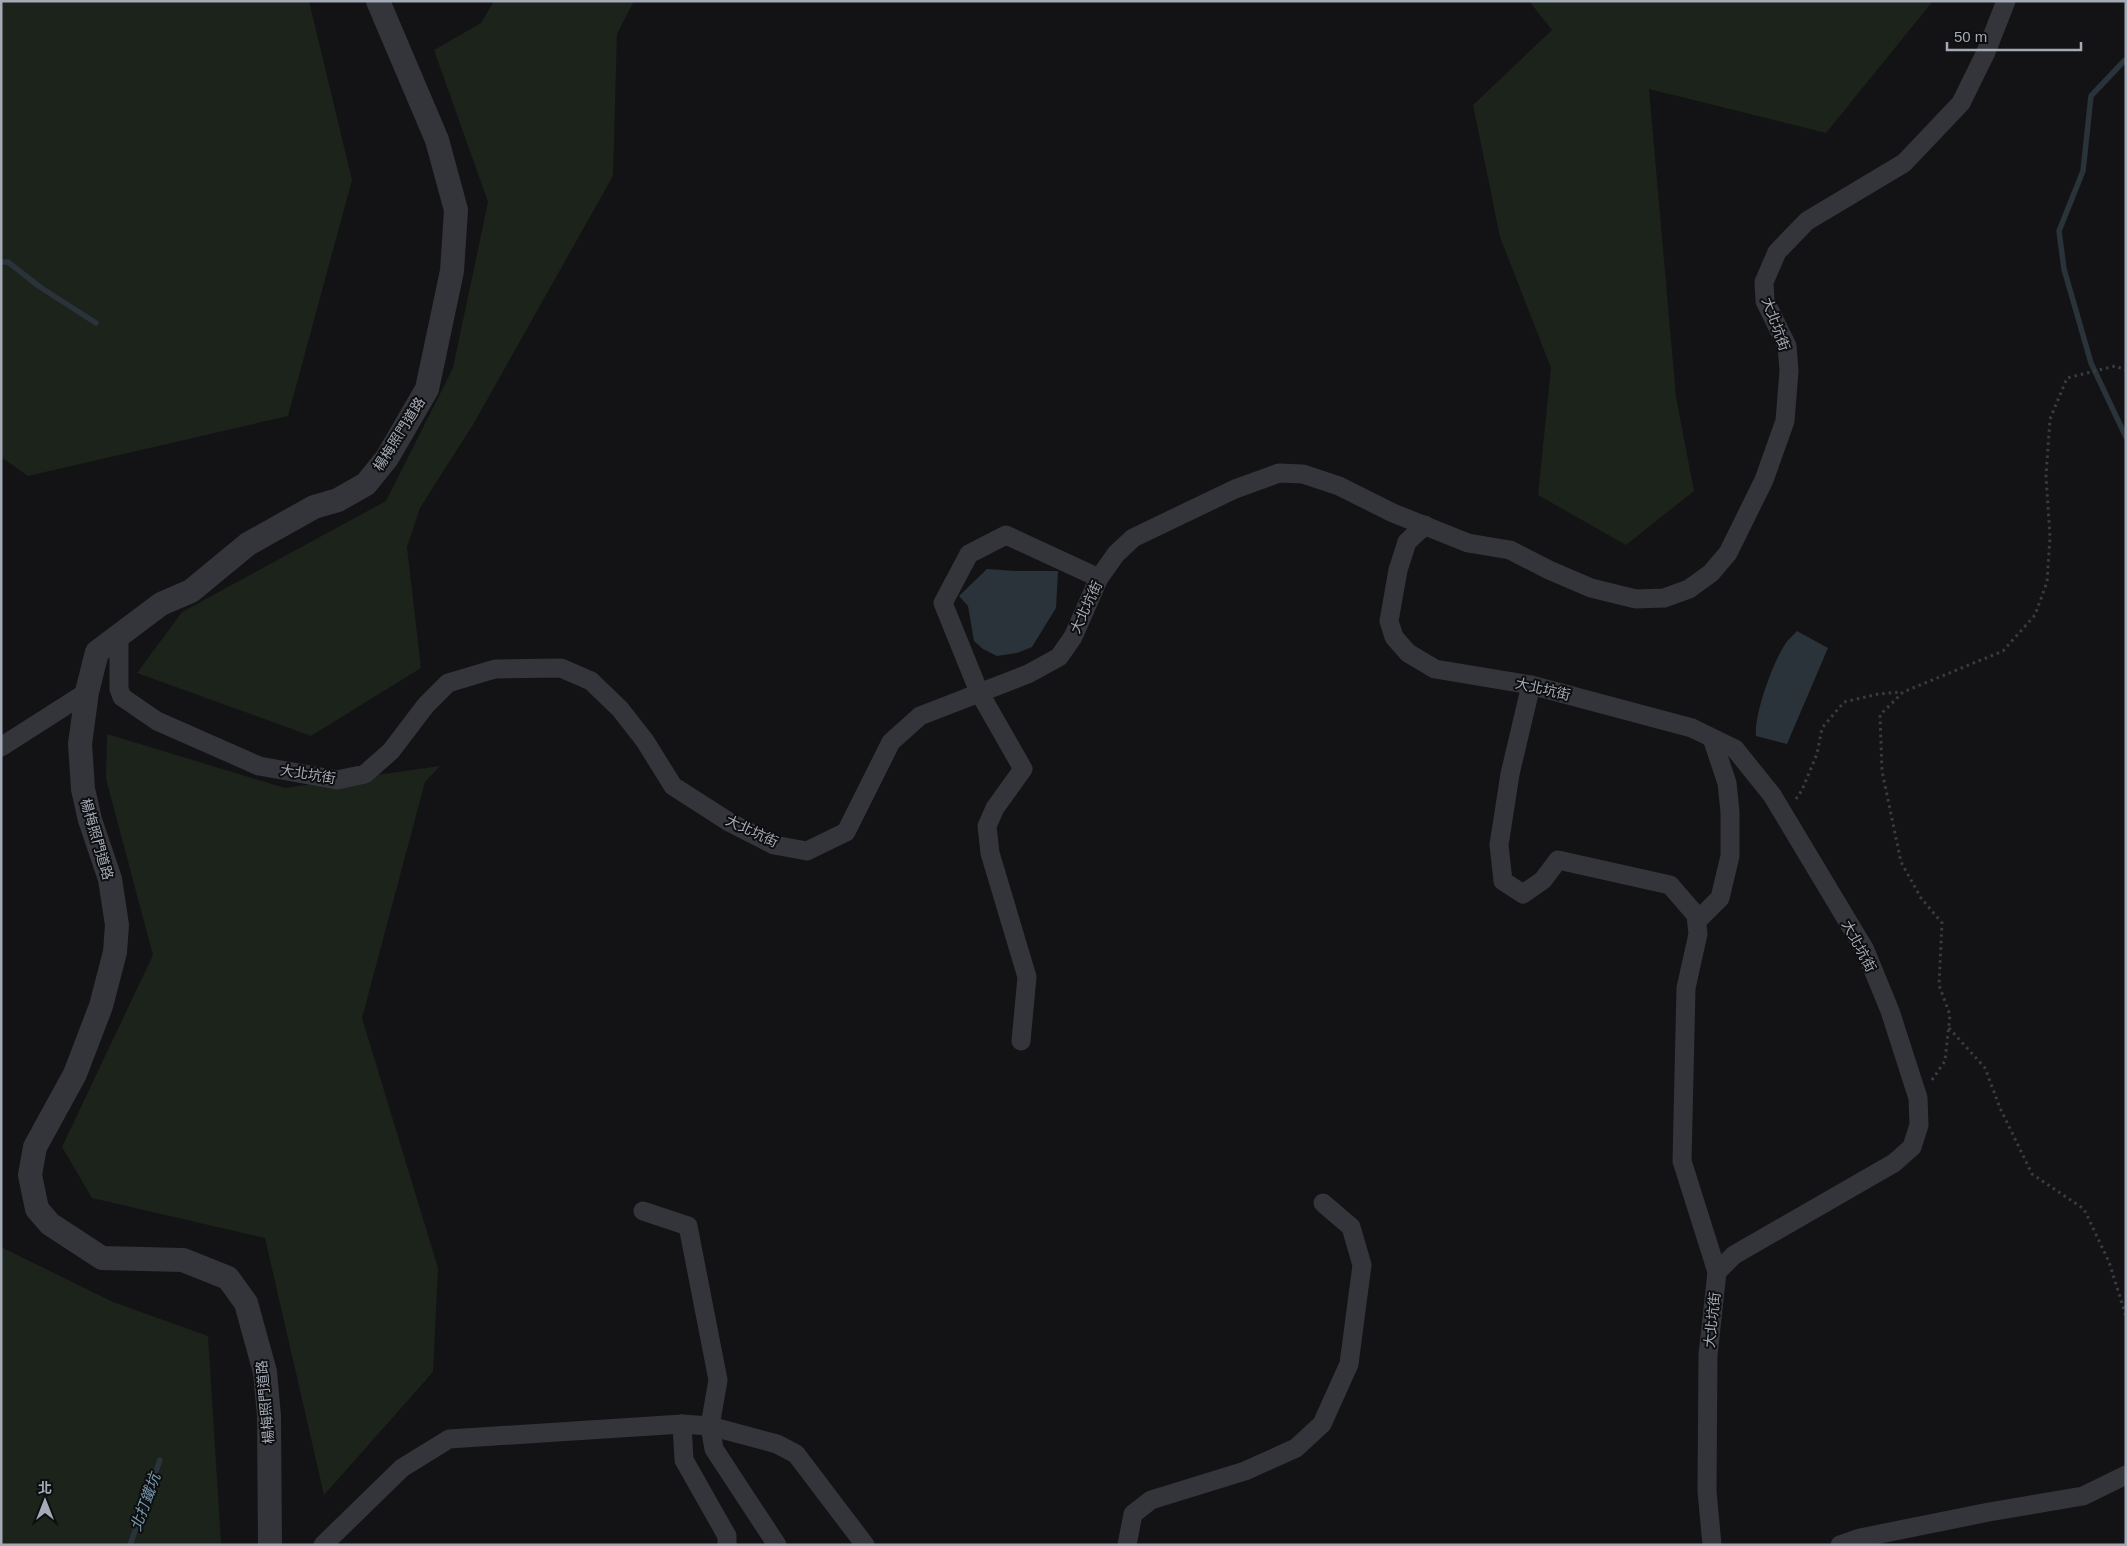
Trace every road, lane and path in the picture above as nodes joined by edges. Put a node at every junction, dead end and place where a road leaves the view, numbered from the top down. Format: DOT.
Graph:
graph roads {
  1 [pos="378,1"];
  2 [pos="2006,1"];
  3 [pos="2126,370"];
  4 [pos="1425,525"];
  5 [pos="1098,578"];
  6 [pos="119,635"];
  7 [pos="1531,685"];
  8 [pos="87,692"];
  9 [pos="980,692"];
  10 [pos="1903,692"];
  11 [pos="1712,738"];
  12 [pos="1,747"];
  13 [pos="1785,817"];
  14 [pos="1697,921"];
  15 [pos="1948,1028"];
  16 [pos="1022,1041"];
  17 [pos="1918,1098"];
  18 [pos="1323,1203"];
  19 [pos="643,1211"];
  20 [pos="1717,1272"];
  21 [pos="2126,1316"];
  22 [pos="682,1424"];
  23 [pos="710,1426"];
  24 [pos="2126,1475"];
  25 [pos="270,1545"];
  26 [pos="323,1545"];
  27 [pos="728,1545"];
  28 [pos="777,1545"];
  29 [pos="864,1545"];
  30 [pos="1127,1545"];
  31 [pos="1712,1545"];
  32 [pos="1840,1545"];
  1 -- 6 [label="street, 楊梅照門道路"];
  2 -- 4 [label="street, 大北坑街"];
  3 -- 10 [label="path"];
  4 -- 5 [label="street, 大北坑街"];
  4 -- 7 [label="street, 大北坑街"];
  5 -- 9 [label="street, 大北坑街"];
  5 -- 9 [label="street"];
  6 -- 8 [label="street, 楊梅照門道路"];
  6 -- 9 [label="street, 大北坑街"];
  7 -- 11 [label="street, 大北坑街"];
  7 -- 14 [label="street"];
  8 -- 12 [label="street"];
  8 -- 25 [label="street, 楊梅照門道路"];
  9 -- 16 [label="street"];
  10 -- 13 [label="path"];
  10 -- 15 [label="path"];
  11 -- 13 [label="street, 大北坑街"];
  11 -- 14 [label="street"];
  13 -- 17 [label="street, 大北坑街"];
  14 -- 20 [label="street"];
  15 -- 17 [label="path"];
  15 -- 21 [label="path"];
  17 -- 20 [label="street, 大北坑街"];
  18 -- 30 [label="street"];
  19 -- 23 [label="street"];
  20 -- 31 [label="street, 大北坑街"];
  22 -- 23 [label="street"];
  22 -- 26 [label="street"];
  22 -- 27 [label="street"];
  23 -- 28 [label="street"];
  23 -- 29 [label="street"];
  24 -- 32 [label="street"];
}
